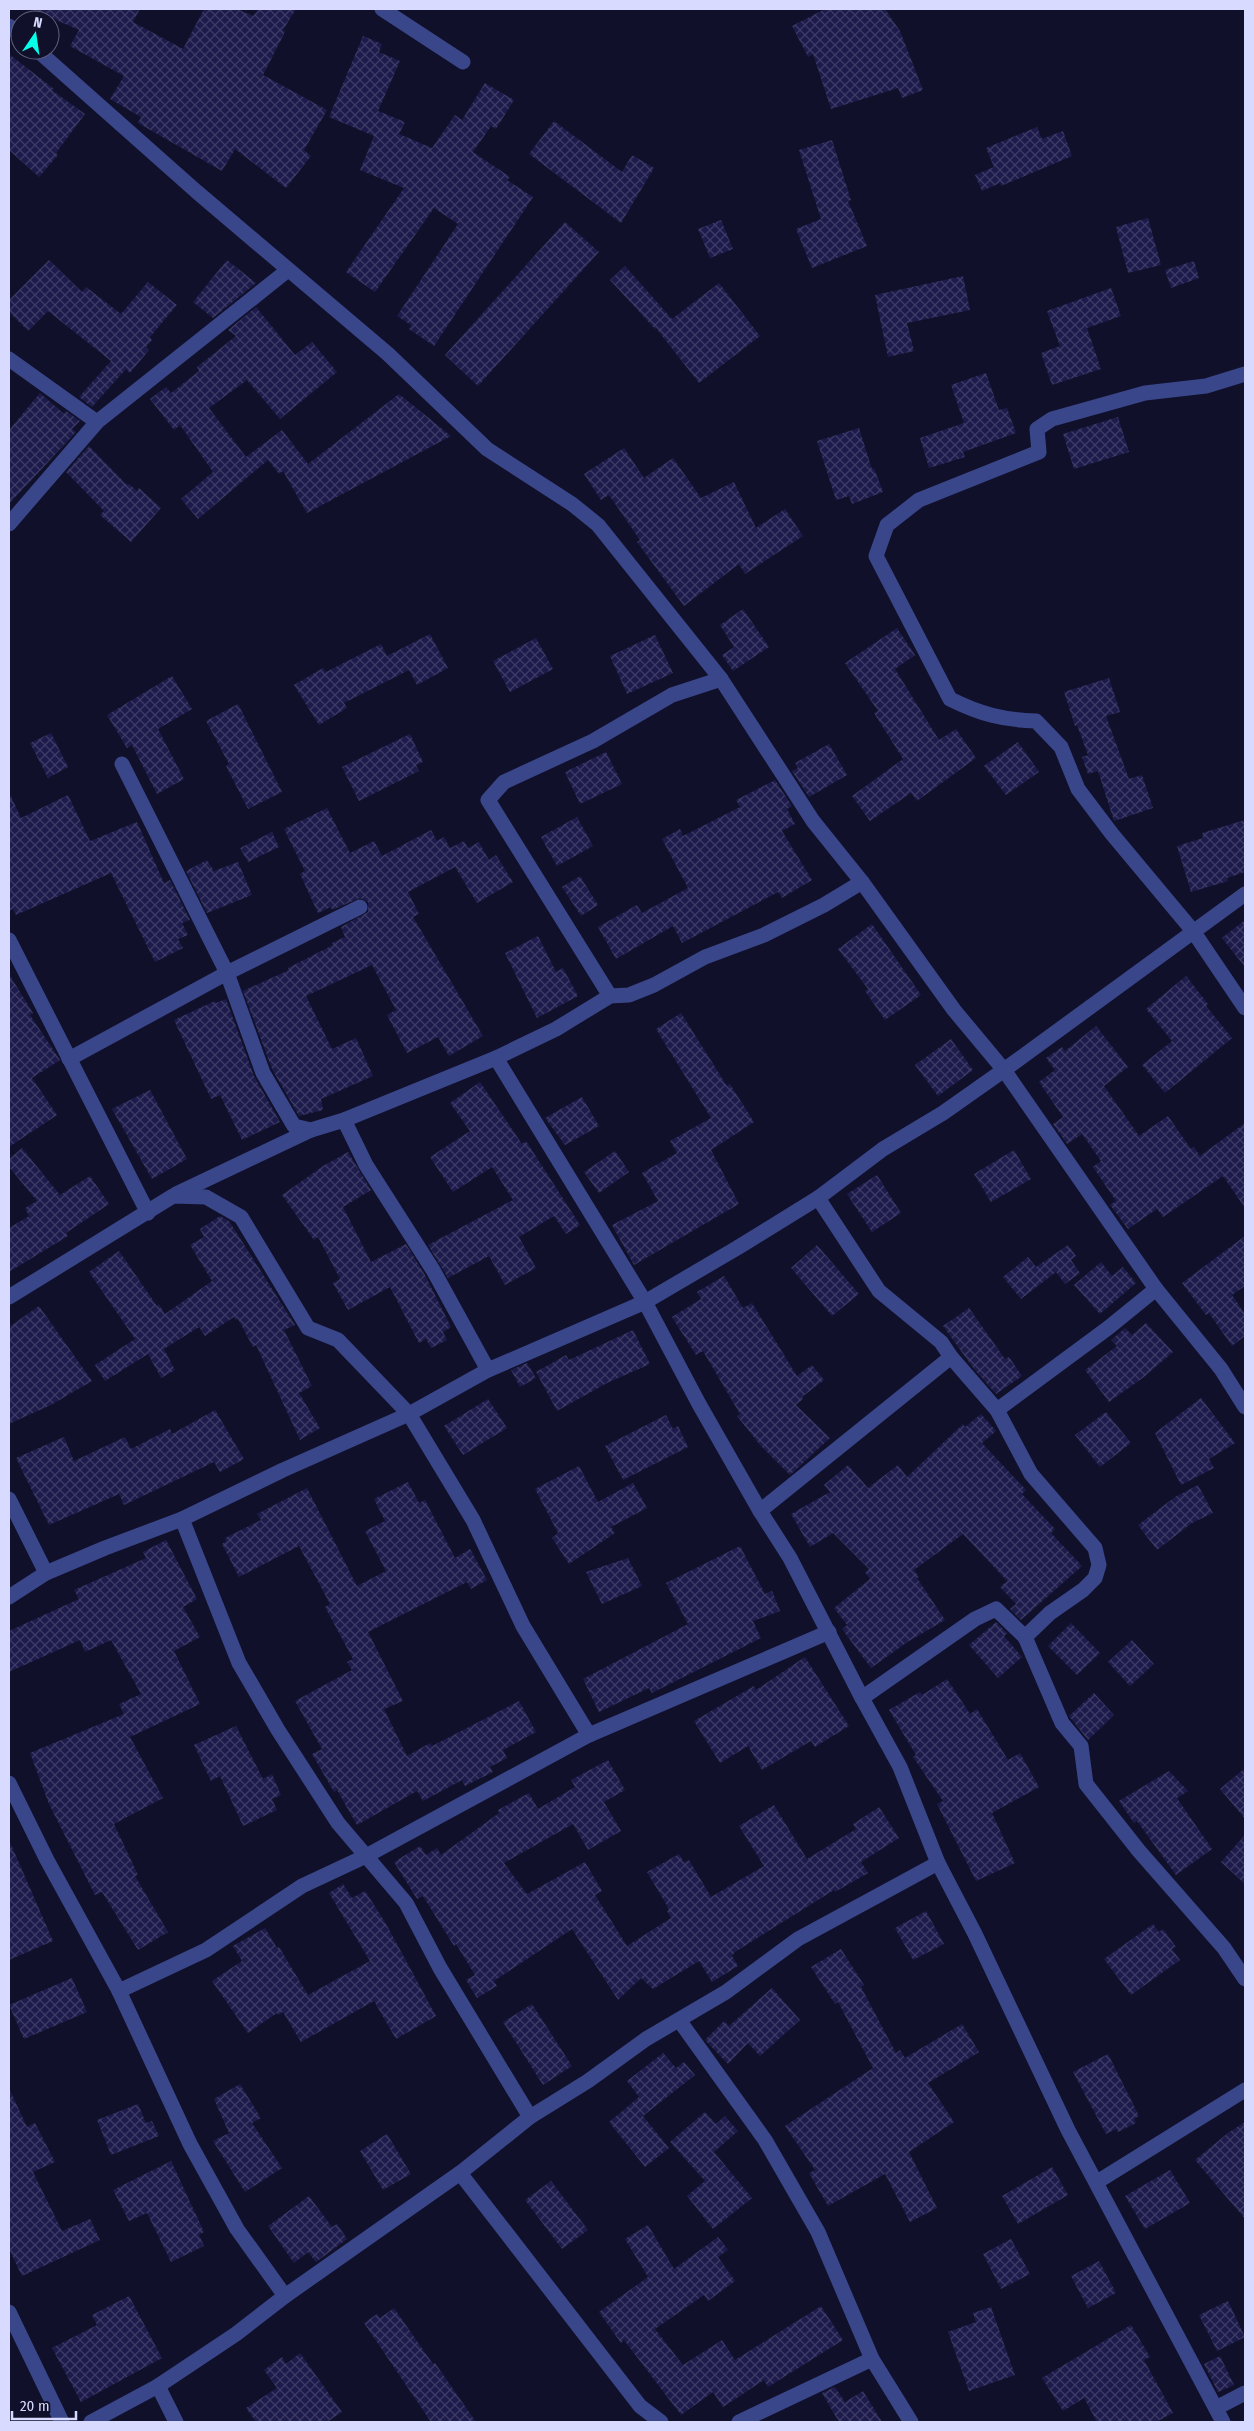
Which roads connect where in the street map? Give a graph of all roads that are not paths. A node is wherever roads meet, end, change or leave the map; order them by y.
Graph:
1 (382, 9) edge
2 (49, 60) edge
3 (462, 62) dead end
4 (288, 270) junction
5 (9, 359) edge
6 (1245, 374) edge
7 (97, 422) junction
8 (9, 524) edge
9 (721, 679) junction
10 (122, 764) dead end
11 (862, 882) junction
12 (1245, 894) edge
13 (360, 907) dead end
14 (1193, 931) junction
15 (9, 940) edge
16 (227, 973) junction
17 (610, 996) junction
18 (1245, 1008) edge
19 (496, 1058) junction
20 (69, 1059) junction
21 (1004, 1070) junction
22 (344, 1120) junction
23 (311, 1130) junction
24 (172, 1196) junction
25 (818, 1198) junction
26 (148, 1213) junction
27 (1156, 1289) junction
28 (9, 1297) edge
29 (645, 1302) junction
30 (951, 1357) junction
31 (488, 1370) junction
32 (1245, 1407) edge
33 (997, 1410) junction
34 (408, 1414) junction
35 (9, 1499) edge
36 (760, 1511) junction
37 (182, 1519) junction
38 (46, 1574) junction
39 (9, 1597) edge
40 (829, 1632) junction
41 (1025, 1637) junction
42 (862, 1698) junction
43 (589, 1735) junction
44 (9, 1783) edge
45 (366, 1856) junction
46 (938, 1863) junction
47 (1245, 1979) edge
48 (119, 1991) junction
49 (679, 2020) junction
50 (1245, 2090) edge
51 (530, 2117) junction
52 (460, 2173) junction
53 (1097, 2182) junction
54 (285, 2296) junction
55 (9, 2312) edge
56 (872, 2359) junction
57 (158, 2386) junction
58 (1245, 2393) edge
59 (1216, 2408) junction
60 (62, 2422) edge
61 (90, 2422) edge
62 (176, 2422) edge
63 (661, 2422) edge
64 (739, 2422) edge
65 (911, 2422) edge
66 (1223, 2422) edge

1 - 3 street
2 - 4 street
4 - 7 street
4 - 9 street
5 - 7 street
6 - 14 street
7 - 8 street
9 - 11 street
9 - 17 street
10 - 16 street
11 - 17 street
11 - 21 street
12 - 14 street
13 - 16 street
14 - 18 street
14 - 21 street
15 - 20 street
16 - 20 street
16 - 23 street
17 - 19 street
19 - 22 street
19 - 29 street
20 - 26 street
21 - 25 street
21 - 27 street
22 - 23 street
22 - 31 street
23 - 24 street
24 - 26 street
24 - 34 street
25 - 29 street
25 - 30 street
26 - 28 street
27 - 32 street
27 - 33 street
29 - 31 street
29 - 36 street
30 - 33 street
30 - 36 street
31 - 34 street
33 - 41 street
34 - 37 street
34 - 43 street
35 - 38 street
36 - 40 street
37 - 38 street
37 - 45 street
38 - 39 street
40 - 42 street
40 - 43 street
41 - 42 street
41 - 47 street
42 - 46 street
43 - 45 street
44 - 48 street
45 - 48 street
45 - 51 street
46 - 49 street
46 - 53 street
48 - 54 street
49 - 51 street
49 - 56 street
50 - 53 street
51 - 52 street
52 - 54 street
52 - 63 street
53 - 59 street
54 - 57 street
55 - 60 street
56 - 64 street
56 - 65 street
57 - 61 street
57 - 62 street
58 - 59 street
59 - 66 street

